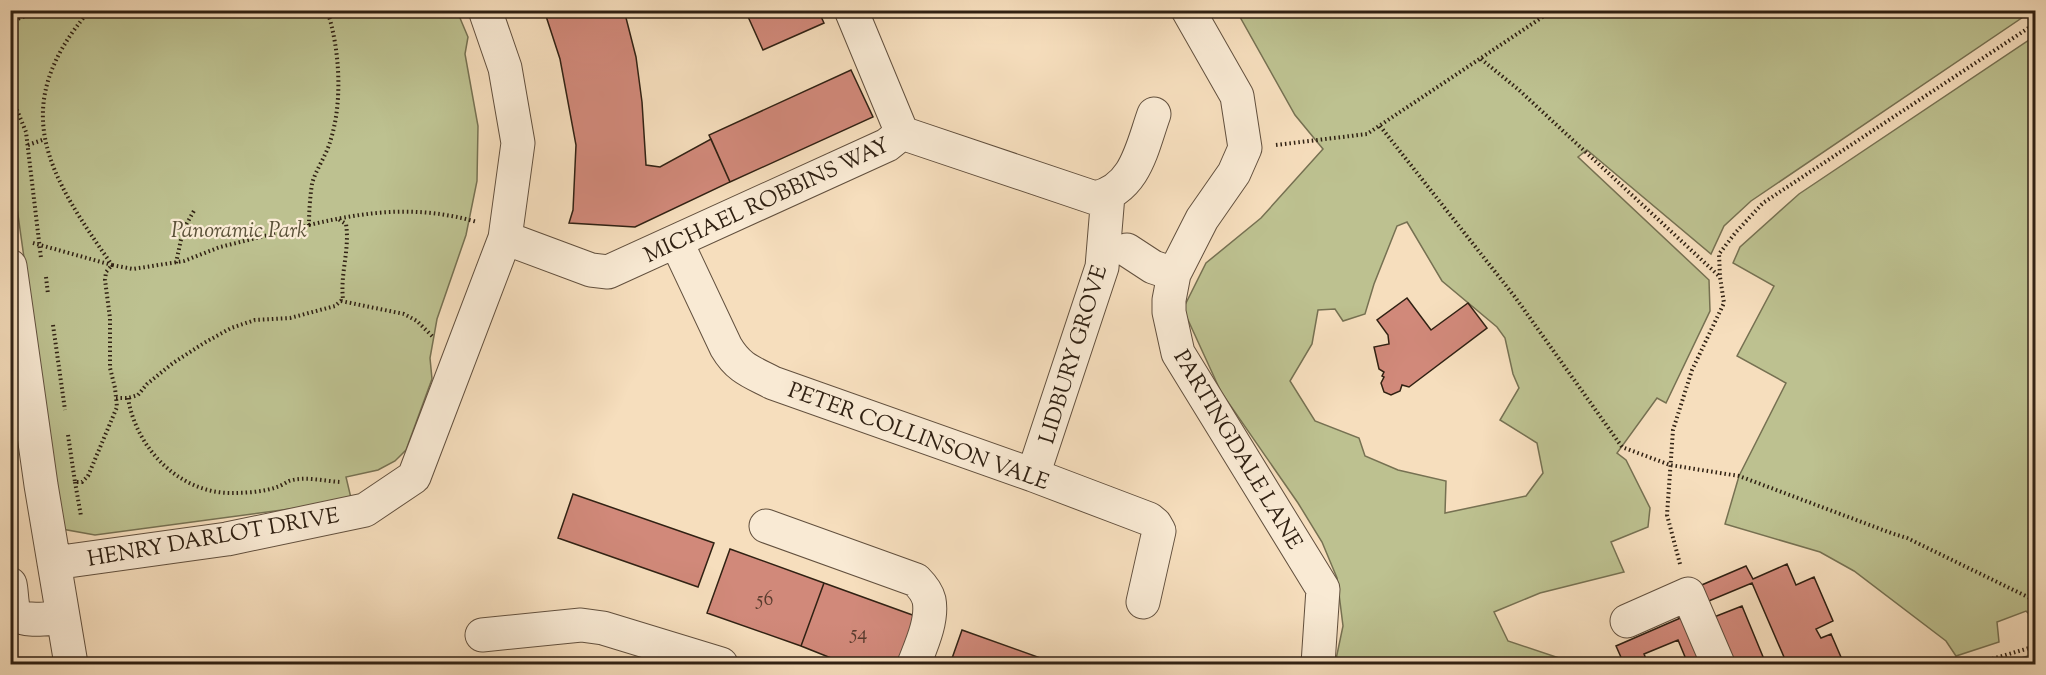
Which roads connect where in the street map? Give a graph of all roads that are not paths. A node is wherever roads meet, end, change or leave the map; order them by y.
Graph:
1 (485, 10) edge
2 (851, 10) edge
3 (1188, 10) edge
4 (1154, 114) dead end
5 (902, 134) junction
6 (1108, 195) junction
7 (493, 231) junction
8 (676, 241) junction
9 (1127, 250) dead end
10 (10, 266) edge
11 (1174, 274) junction
12 (16, 353) edge
13 (1033, 475) junction
14 (766, 526) dead end
15 (54, 563) junction
16 (10, 584) edge
17 (1143, 602) dead end
18 (62, 618) junction
19 (1627, 621) dead end
20 (482, 635) dead end
21 (70, 664) edge
22 (721, 664) edge
23 (914, 664) edge
24 (1318, 664) edge
25 (1718, 664) edge

1 - 7 street, HENRY DARLOT DRIVE
2 - 5 street
3 - 11 street, PARTINGDALE LANE
4 - 6 street
5 - 6 street, MICHAEL ROBBINS WAY
5 - 8 street, MICHAEL ROBBINS WAY
6 - 13 street, LIDBURY GROVE
7 - 8 street, MICHAEL ROBBINS WAY
7 - 15 street, HENRY DARLOT DRIVE
8 - 13 street, PETER COLLINSON VALE
9 - 11 street
10 - 12 street
11 - 24 street, PARTINGDALE LANE
12 - 15 street
13 - 17 street, PETER COLLINSON VALE
14 - 23 street
15 - 18 street
16 - 18 street
18 - 21 street
19 - 25 street
20 - 22 street

